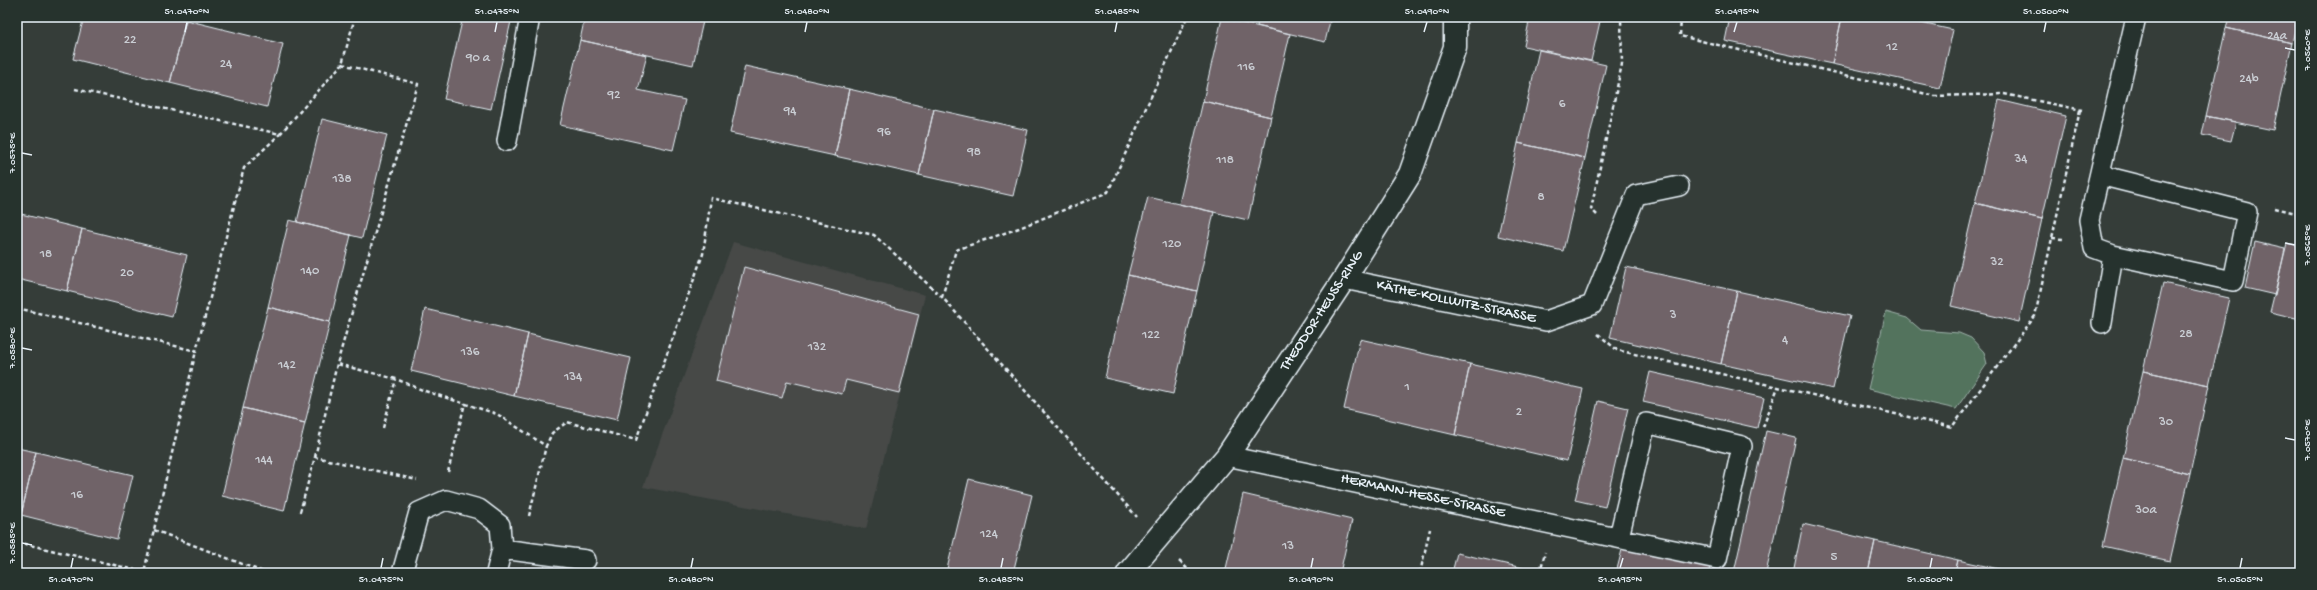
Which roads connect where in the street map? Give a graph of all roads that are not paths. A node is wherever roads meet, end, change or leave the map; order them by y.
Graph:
1 (530, 17) edge
2 (1456, 17) edge
3 (2136, 17) edge
4 (507, 141) dead end
5 (2100, 175) junction
6 (1679, 186) dead end
7 (2113, 255) junction
8 (1344, 278) junction
9 (2102, 323) dead end
10 (1226, 456) junction
11 (1619, 537) junction
12 (502, 549) junction
13 (586, 560) dead end
14 (402, 573) edge
15 (496, 573) edge
16 (1128, 573) edge

1 - 4 lane
2 - 8 street, THEODOR-HEUSS-RING
3 - 5 lane
5 - 7 lane
5 - 7 lane
6 - 8 lane, KÄTHE-KOLLWITZ-STRASSE
7 - 9 lane
8 - 10 street, THEODOR-HEUSS-RING
10 - 11 lane, HERMANN-HESSE-STRASSE
10 - 16 street, THEODOR-HEUSS-RING
11 - 11 lane, HERMANN-HESSE-STRASSE
12 - 13 lane
12 - 14 lane
12 - 15 lane

